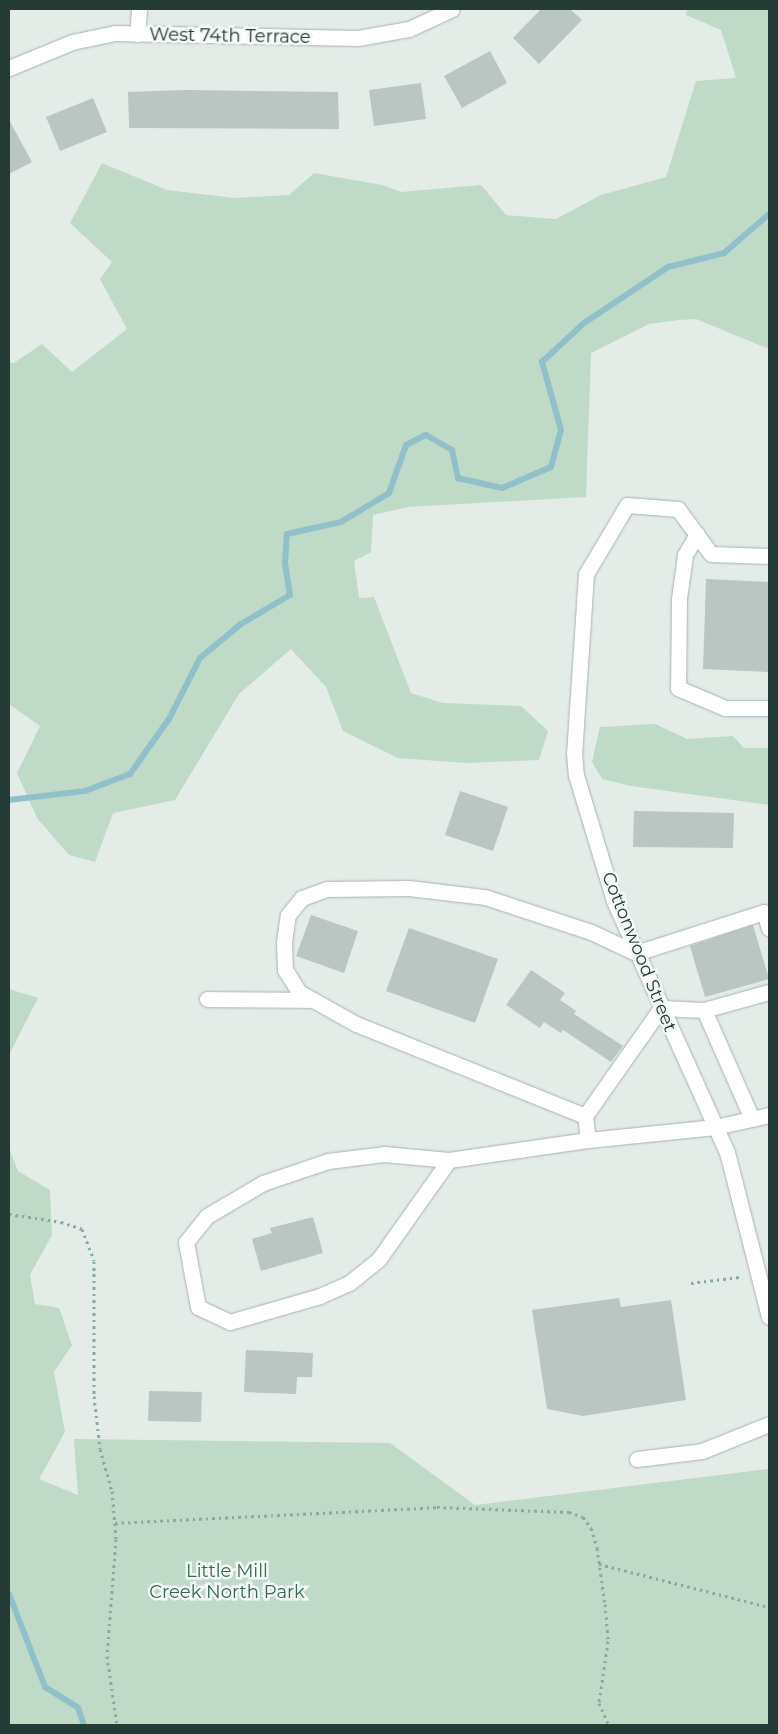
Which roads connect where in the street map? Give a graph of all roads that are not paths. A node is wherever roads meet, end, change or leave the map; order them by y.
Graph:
1 (139, 9) edge
2 (452, 9) edge
3 (137, 34) junction
4 (9, 68) edge
5 (697, 534) junction
6 (769, 556) edge
7 (769, 708) edge
8 (767, 911) edge
9 (769, 928) edge
10 (636, 953) junction
11 (769, 992) edge
12 (206, 999) dead end
13 (313, 1000) junction
14 (660, 1008) junction
15 (704, 1010) junction
16 (769, 1115) edge
17 (585, 1116) junction
18 (752, 1118) junction
19 (715, 1127) junction
20 (588, 1140) junction
21 (449, 1160) junction
22 (769, 1317) edge
23 (769, 1424) edge
24 (638, 1459) dead end

1 - 3 street
2 - 3 street, West 74th Terrace
3 - 4 street, West 74th Terrace
5 - 6 street
5 - 7 street
5 - 10 street, Cottonwood Street
8 - 9 street
8 - 10 street
10 - 13 street
10 - 14 street, Cottonwood Street
11 - 15 street
12 - 13 street
13 - 17 street
14 - 15 street
14 - 17 street
14 - 19 street, Cottonwood Street
15 - 18 street
16 - 18 street
17 - 20 street
18 - 19 street
19 - 20 street
19 - 22 street, Cottonwood Street
20 - 21 street
21 - 21 street
23 - 24 street

